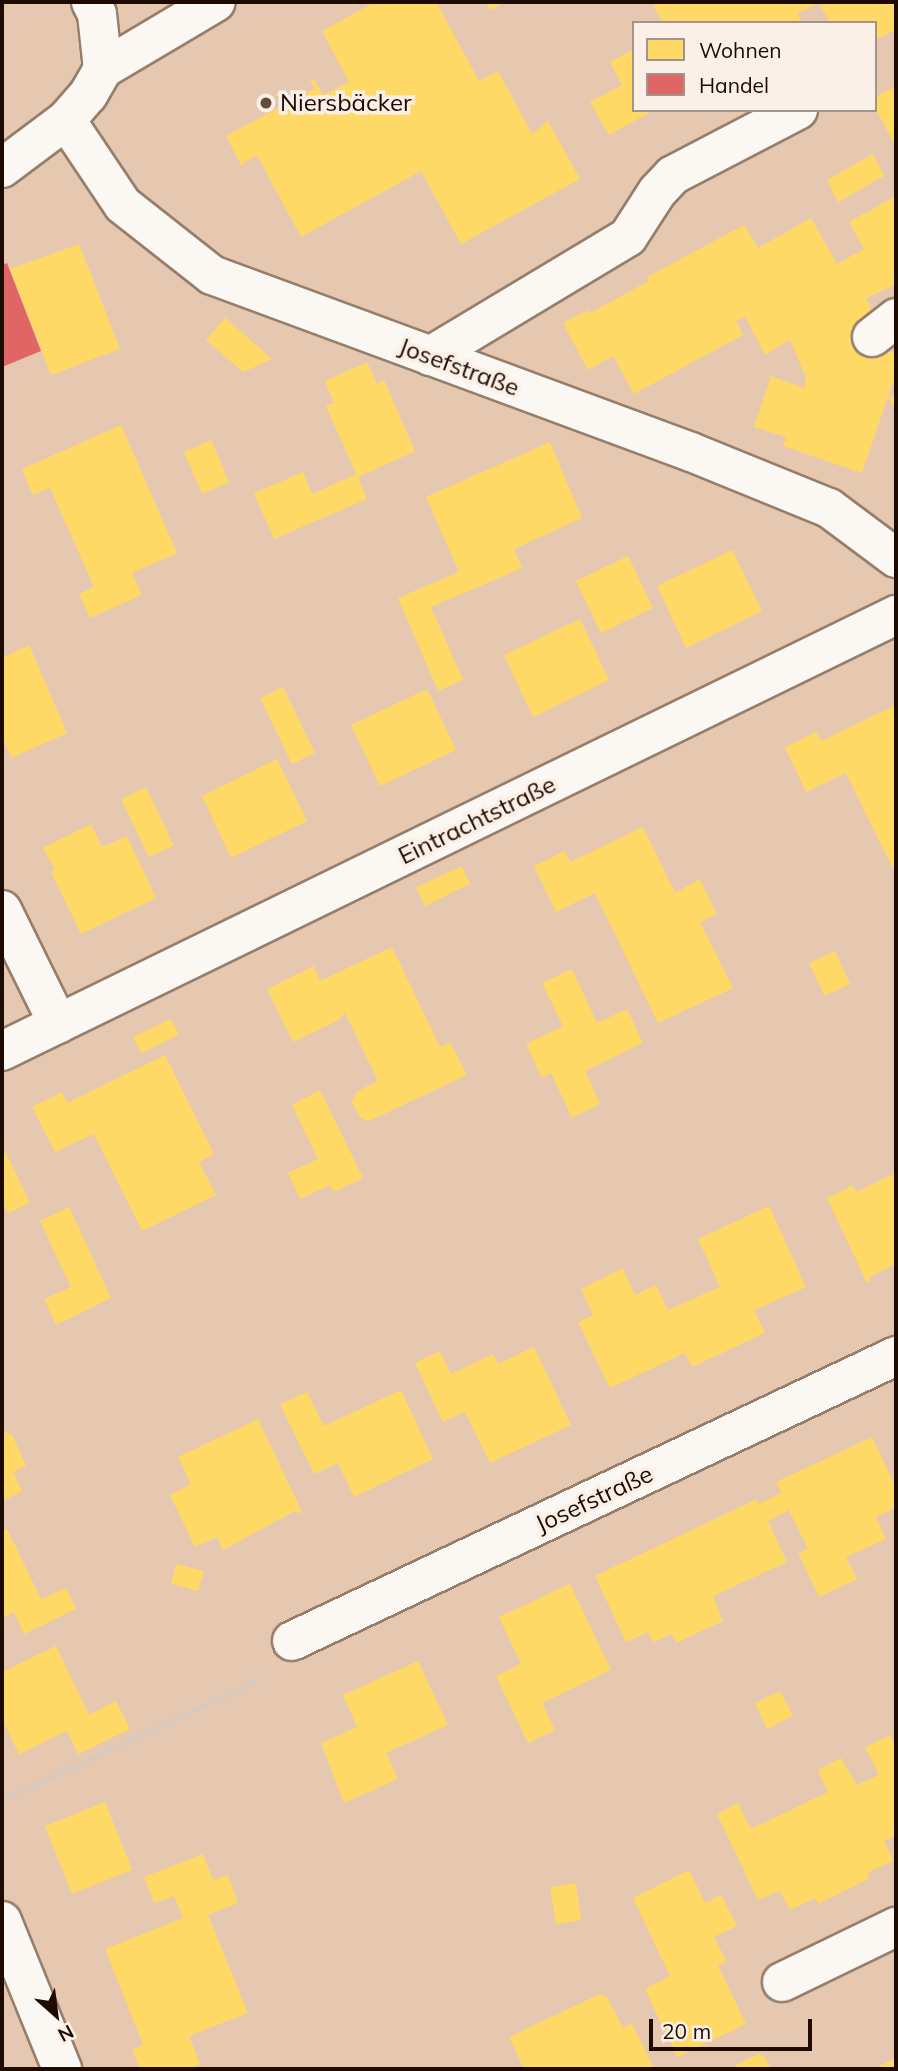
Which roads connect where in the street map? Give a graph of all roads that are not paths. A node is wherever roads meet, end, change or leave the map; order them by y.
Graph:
1 (91, 2) edge
2 (216, 2) edge
3 (103, 69) junction
4 (794, 112) edge
5 (66, 120) junction
6 (2, 168) edge
7 (430, 356) junction
8 (896, 558) edge
9 (896, 615) edge
10 (2, 910) edge
11 (58, 1024) junction
12 (2, 1051) edge
13 (896, 1356) edge
14 (292, 1641) road end
15 (2, 1921) edge
16 (896, 1927) edge
17 (782, 1982) dead end
18 (62, 2069) edge

1 - 3 street
2 - 3 street
3 - 5 street
4 - 7 street
5 - 6 street
5 - 7 street, Josefstraße
7 - 8 street, Josefstraße
9 - 11 street, Eintrachtstraße
10 - 11 street
11 - 12 street, Eintrachtstraße
13 - 14 street, Josefstraße
15 - 18 street
16 - 17 street

